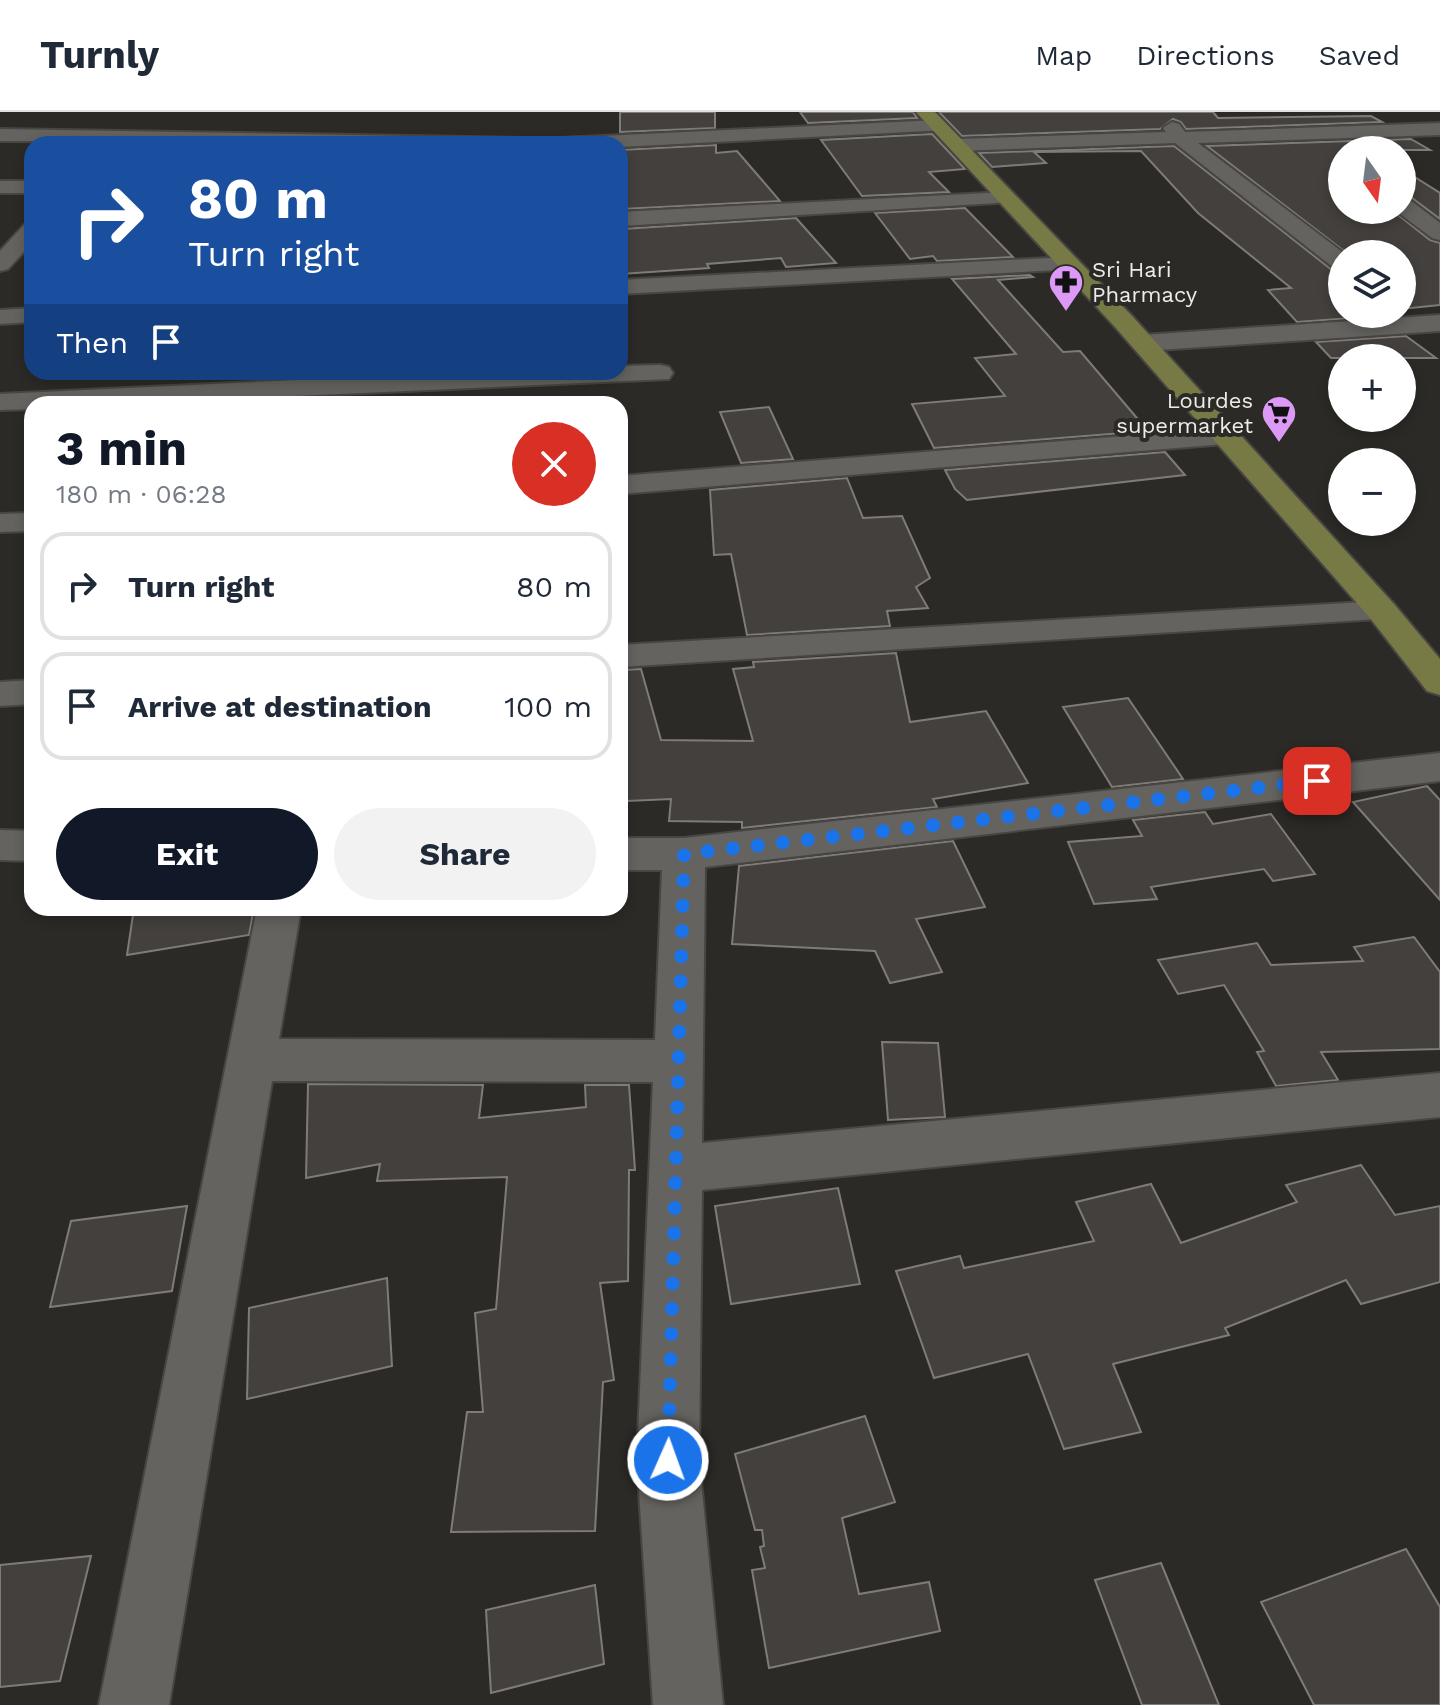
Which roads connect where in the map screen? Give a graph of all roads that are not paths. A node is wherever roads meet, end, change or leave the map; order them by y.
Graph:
1 (741, 112) edge
2 (1159, 112) edge
3 (1291, 112) edge
4 (53, 120) dead end
5 (182, 121) dead end
6 (1411, 121) edge
7 (940, 128) edge
8 (1438, 129) edge
9 (1309, 133) junction
10 (0, 135) edge
11 (758, 135) junction
12 (39, 136) joint
13 (171, 136) edge
14 (599, 136) edge
15 (1180, 138) junction
16 (1440, 149) edge
17 (1328, 151) edge
18 (0, 187) edge
19 (24, 187) edge
20 (1006, 198) junction
21 (1416, 215) edge
22 (628, 219) edge
23 (1440, 233) edge
24 (1328, 252) edge
25 (1069, 264) junction
26 (628, 287) edge
27 (24, 316) edge
28 (0, 317) edge
29 (1421, 319) edge
30 (1143, 343) junction
31 (660, 373) dead end
32 (628, 374) edge
33 (494, 380) edge
34 (329, 387) edge
35 (132, 396) edge
36 (24, 401) edge
37 (0, 402) edge
38 (1227, 437) junction
39 (628, 484) edge
40 (24, 522) edge
41 (0, 523) edge
42 (1382, 611) junction
43 (628, 656) edge
44 (1440, 683) edge
45 (24, 692) edge
46 (0, 694) edge
47 (1440, 767) edge
48 (0, 845) edge
49 (24, 846) edge
50 (628, 854) edge
51 (684, 854) junction
52 (278, 916) edge
53 (251, 1060) junction
54 (679, 1061) junction
55 (1440, 1095) edge
56 (676, 1169) junction
57 (134, 1705) edge
58 (688, 1705) edge

1 - 11 street
2 - 15 street
3 - 9 street
4 - 12 street
5 - 13 street
6 - 8 street
6 - 9 street
6 - 16 street
7 - 11 street
7 - 15 street
7 - 20 main road
9 - 15 street
9 - 17 street
10 - 12 street
11 - 14 street
15 - 24 street
18 - 19 street
20 - 22 street
20 - 25 main road
21 - 23 street
25 - 26 street
25 - 30 main road
27 - 28 street
29 - 30 street
30 - 38 main road
31 - 32 street
33 - 34 street
34 - 35 street
36 - 37 street
38 - 39 street
38 - 42 main road
40 - 41 street
42 - 43 street
42 - 44 main road
45 - 46 street
47 - 51 street
48 - 49 street
50 - 51 street
51 - 54 street
52 - 53 street
53 - 54 street
53 - 57 street
54 - 56 street
55 - 56 street
56 - 58 street

